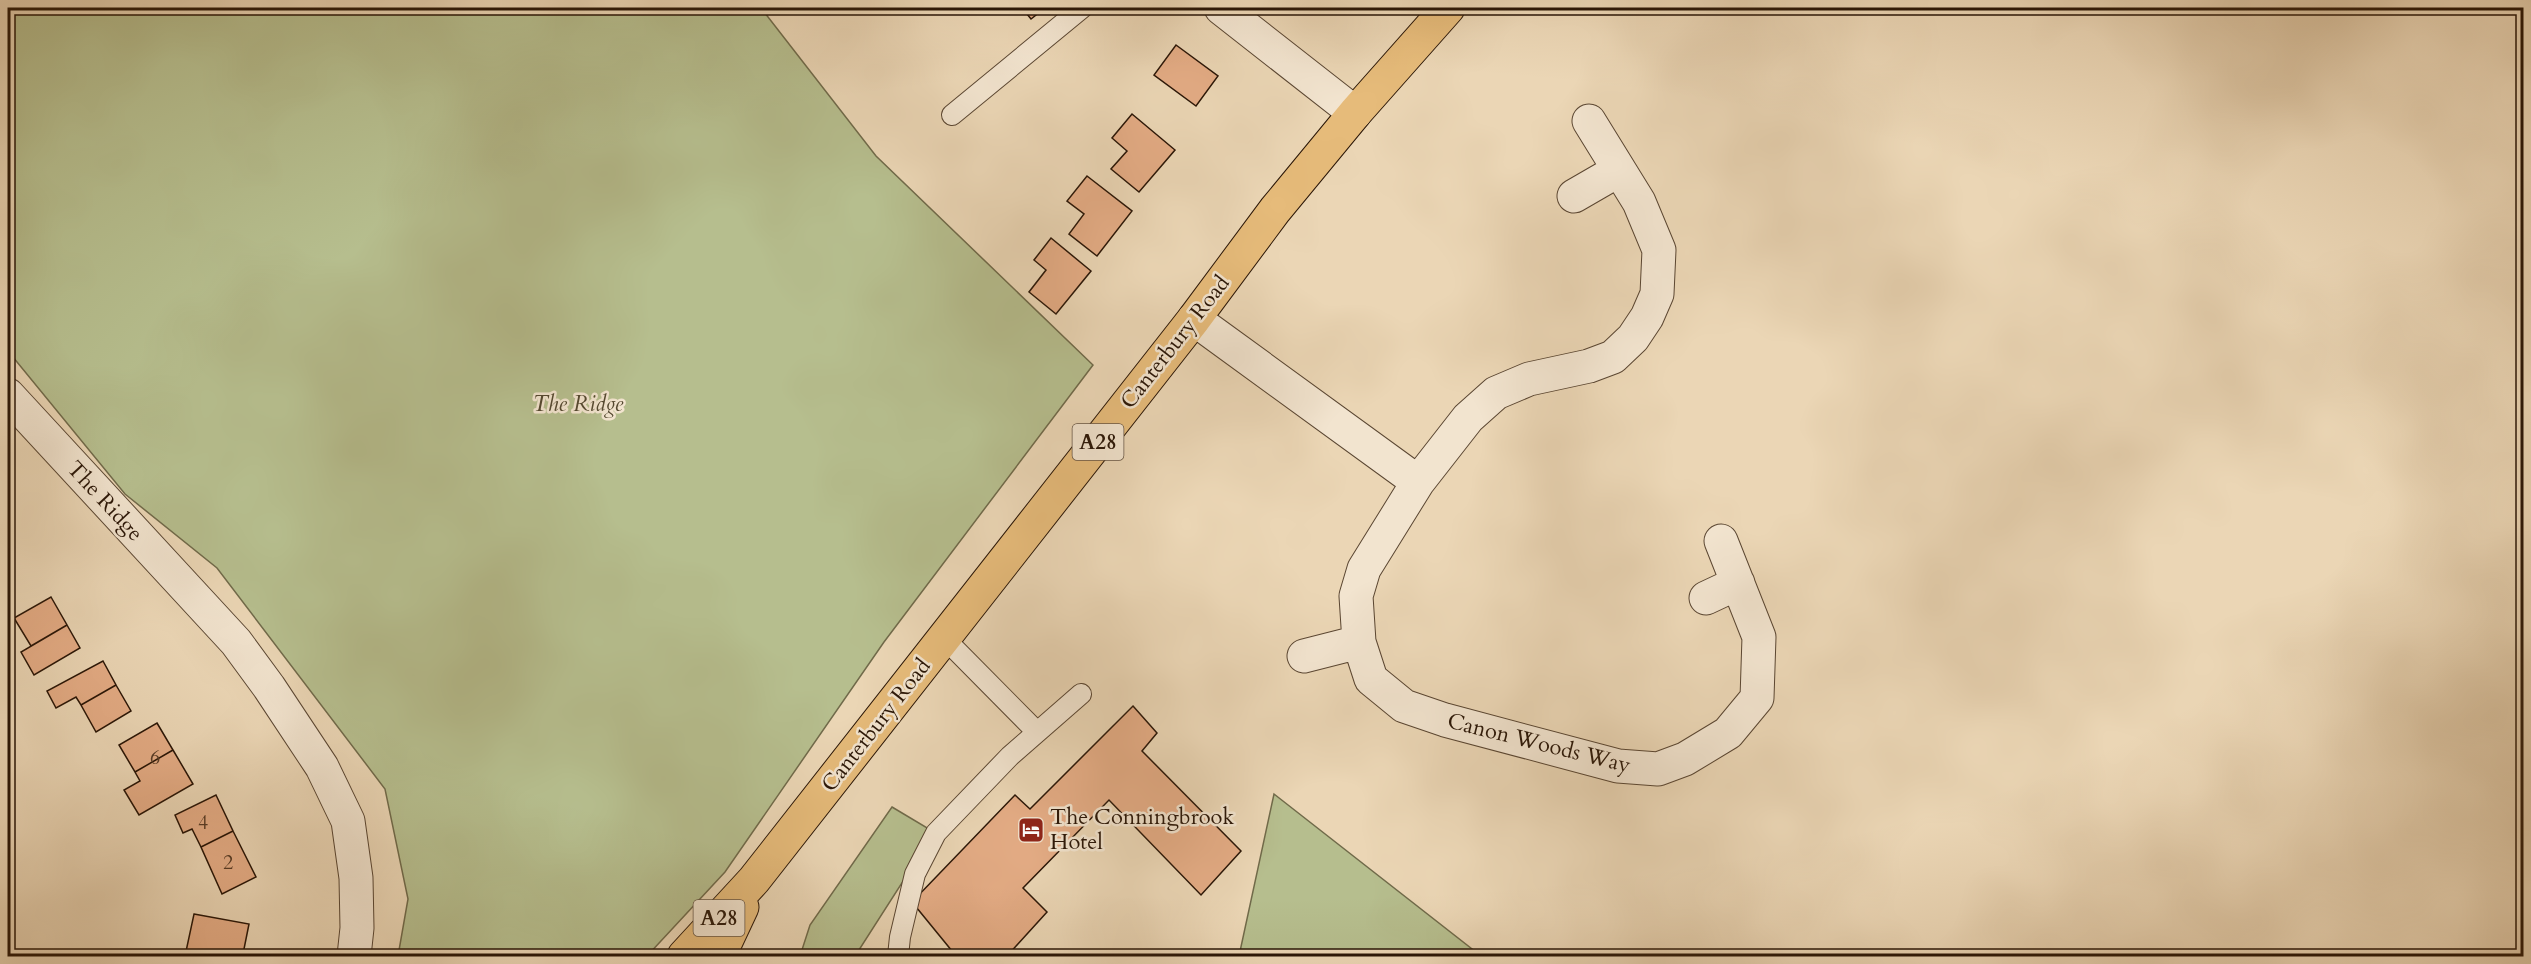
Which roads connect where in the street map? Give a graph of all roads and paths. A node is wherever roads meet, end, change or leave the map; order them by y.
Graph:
1 (1082, 8) edge
2 (1221, 8) edge
3 (1448, 8) edge
4 (1355, 112) junction
5 (952, 115) dead end
6 (1589, 121) dead end
7 (1619, 170) junction
8 (1574, 196) dead end
9 (1194, 319) junction
10 (8, 395) edge
11 (1418, 482) junction
12 (1721, 541) dead end
13 (1738, 583) junction
14 (1706, 598) dead end
15 (944, 638) junction
16 (1359, 642) junction
17 (1304, 656) dead end
18 (1081, 694) dead end
19 (1037, 732) junction
20 (753, 880) junction
21 (354, 957) edge
22 (684, 957) edge
23 (719, 957) edge
24 (898, 957) edge

1 - 5 lane
2 - 4 street
3 - 4 highway, Canterbury Road / A28
4 - 9 highway, Canterbury Road / A28
6 - 7 street, Canon Woods Way
7 - 8 street
7 - 11 street, Canon Woods Way
9 - 11 street
9 - 15 highway, Canterbury Road / A28
10 - 21 street, The Ridge
11 - 16 street, Canon Woods Way
12 - 13 street, Canon Woods Way
13 - 14 street
13 - 16 street, Canon Woods Way
15 - 19 lane
15 - 20 highway, Canterbury Road / A28
16 - 17 street
18 - 19 lane
19 - 24 lane
20 - 22 highway, Canterbury Road / A28
20 - 23 highway, Canterbury Road / A28

